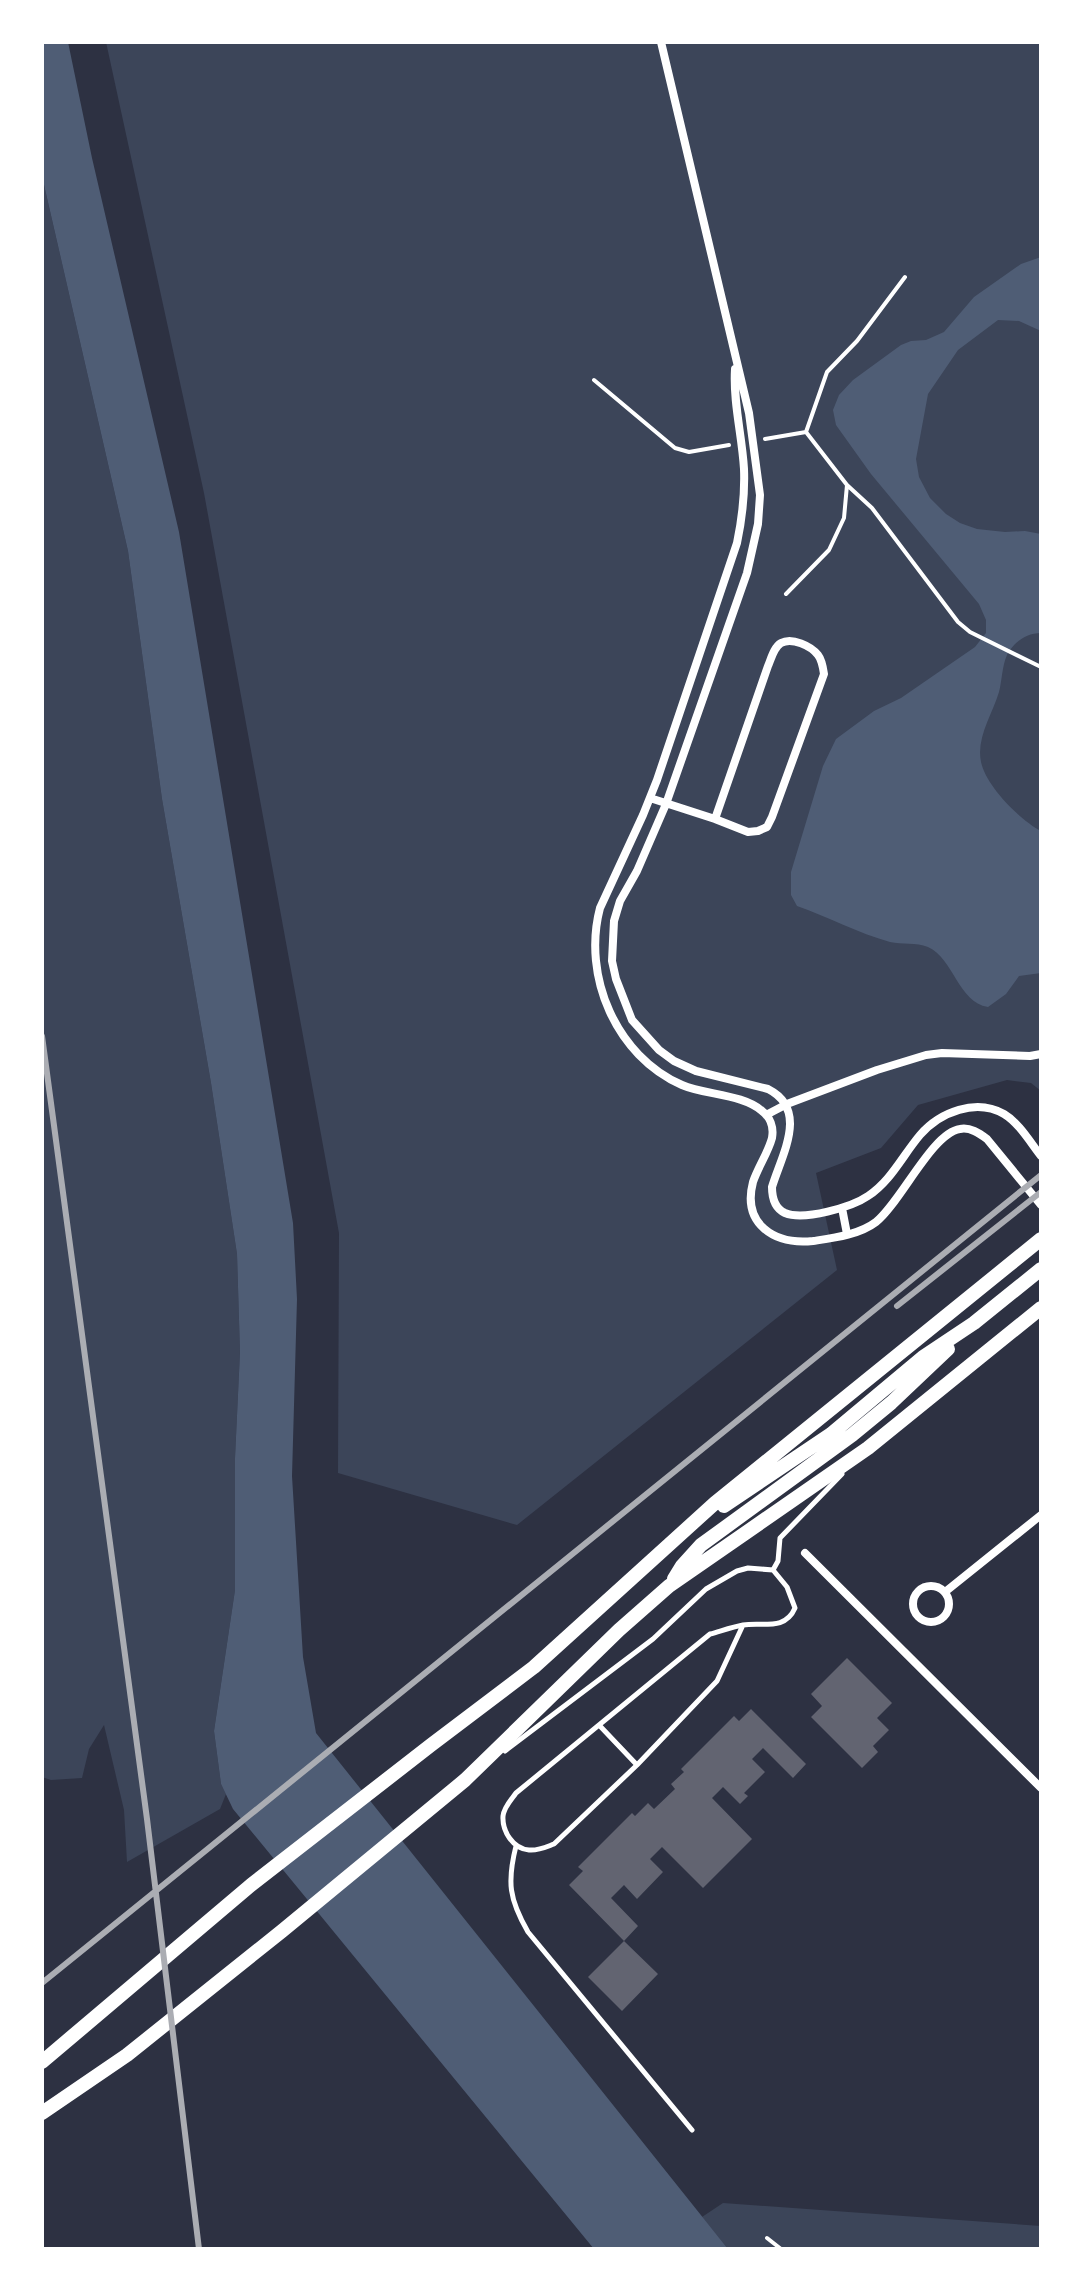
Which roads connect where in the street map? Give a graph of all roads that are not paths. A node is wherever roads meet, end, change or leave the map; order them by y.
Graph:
1 (661, 42) edge
2 (736, 360) junction
3 (650, 798) junction
4 (666, 804) junction
5 (715, 819) junction
6 (1041, 1054) edge
7 (787, 1104) junction
8 (766, 1115) junction
9 (1041, 1156) edge
10 (1041, 1205) edge
11 (842, 1208) junction
12 (847, 1234) junction
13 (1041, 1239) edge
14 (1041, 1269) edge
15 (1041, 1308) edge
16 (974, 1323) junction
17 (868, 1448) junction
18 (1041, 1515) edge
19 (669, 1545) junction
20 (805, 1553) dead end
21 (773, 1570) junction
22 (669, 1586) junction
23 (945, 1592) junction
24 (743, 1625) junction
25 (599, 1725) junction
26 (637, 1765) junction
27 (465, 1780) junction
28 (1041, 1788) edge
29 (516, 1846) junction
30 (42, 2062) edge
31 (42, 2113) edge
32 (692, 2130) dead end

1 - 2 street
2 - 3 street
2 - 4 street
3 - 4 street
3 - 8 street
4 - 5 street
4 - 7 street
5 - 5 street
6 - 7 street
7 - 8 street
7 - 11 street
8 - 12 street
9 - 11 street
10 - 12 street
11 - 12 street
13 - 19 main road
14 - 16 main road
15 - 17 main road
16 - 19 main road
16 - 22 main road
17 - 21 lane
17 - 22 main road
18 - 23 street
19 - 30 main road
20 - 28 street
21 - 24 lane
21 - 27 lane
22 - 27 main road
23 - 23 street
24 - 25 lane
24 - 26 lane
25 - 26 lane
25 - 29 lane
26 - 29 lane
27 - 31 main road
29 - 32 lane

